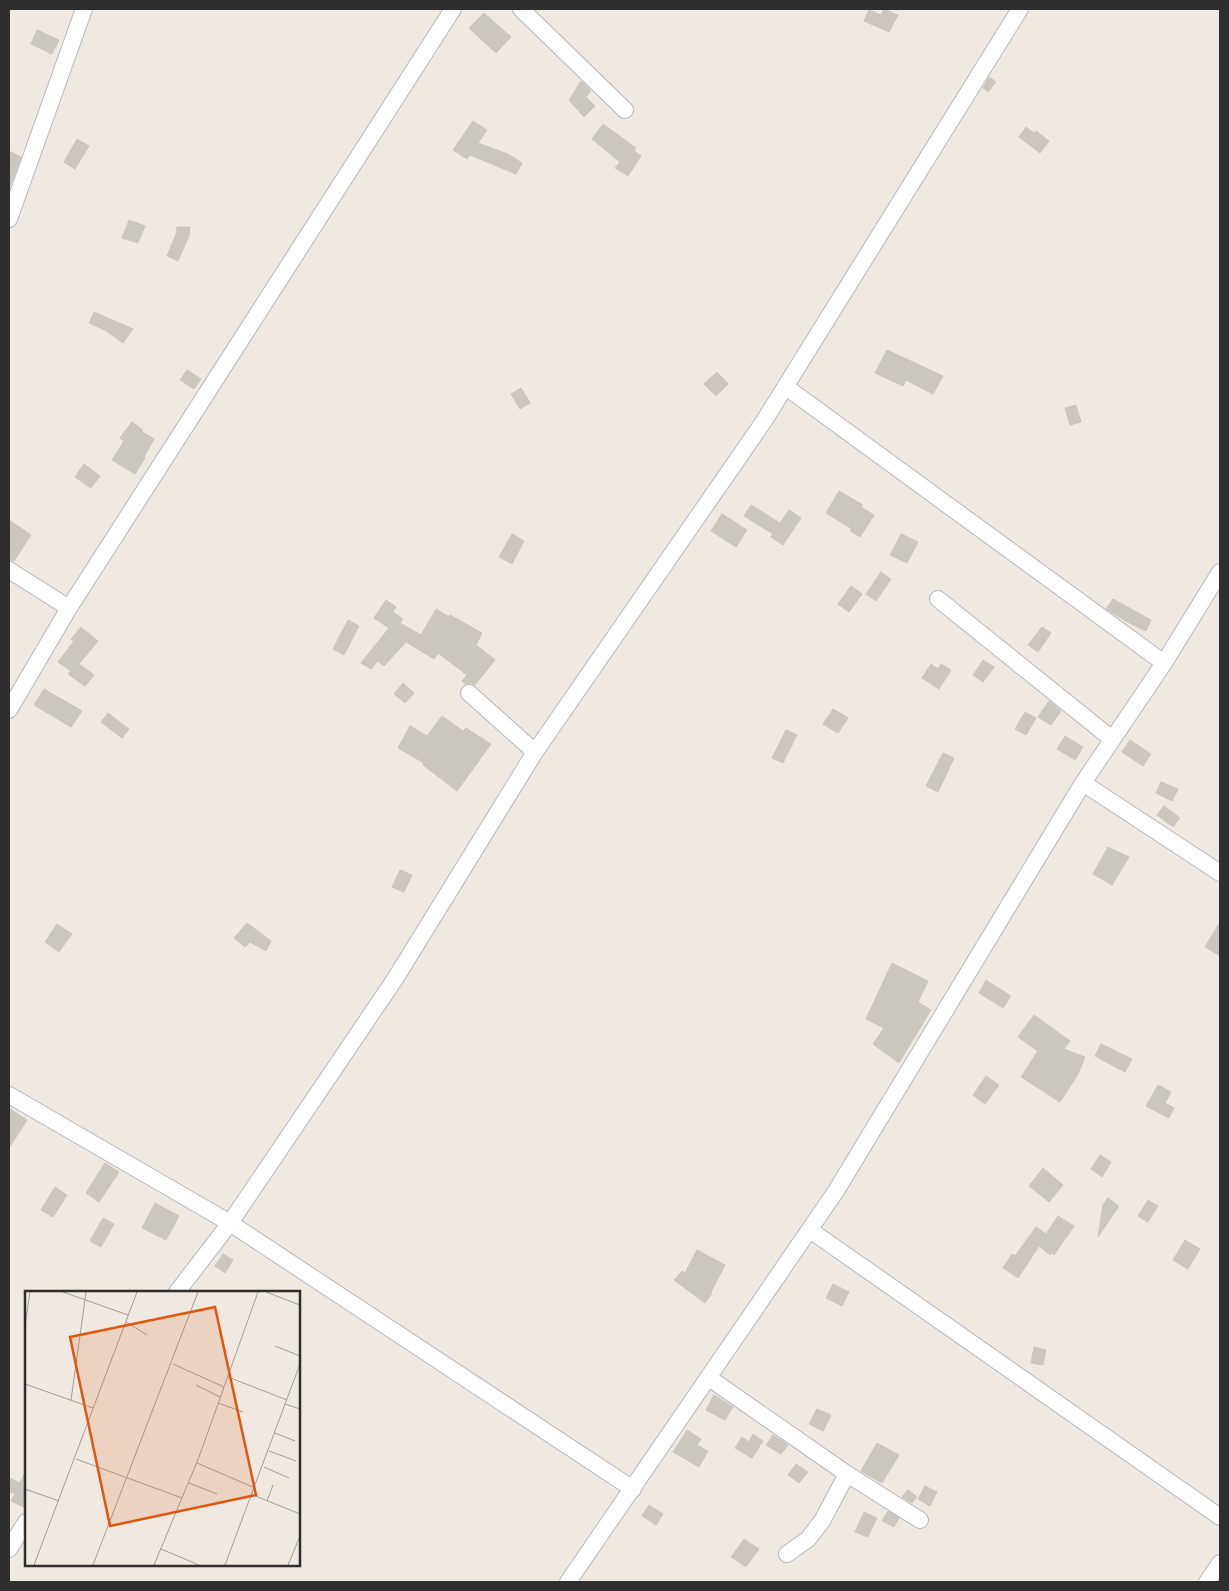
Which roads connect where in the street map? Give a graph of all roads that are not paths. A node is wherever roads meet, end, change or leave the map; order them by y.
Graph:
1 (84, 9) edge
2 (453, 9) edge
3 (521, 9) edge
4 (1020, 9) edge
5 (625, 110) dead end
6 (9, 219) edge
7 (786, 387) junction
8 (9, 570) edge
9 (1220, 572) edge
10 (1215, 591) edge
11 (938, 599) dead end
12 (69, 608) junction
13 (1164, 663) junction
14 (469, 693) dead end
15 (9, 710) edge
16 (1112, 739) junction
17 (535, 752) junction
18 (1083, 783) junction
19 (1220, 873) edge
20 (9, 1095) edge
21 (230, 1224) junction
22 (810, 1230) junction
23 (178, 1291) edge
24 (709, 1378) junction
25 (847, 1474) junction
26 (633, 1489) junction
27 (1220, 1517) edge
28 (920, 1520) dead end
29 (25, 1524) edge
30 (9, 1549) edge
31 (787, 1554) dead end
32 (1220, 1563) edge
33 (568, 1582) edge
34 (1207, 1582) edge

1 - 6 street
2 - 12 street
3 - 5 street
4 - 7 street
7 - 13 street
7 - 17 street
8 - 12 street
9 - 10 street
10 - 13 street
11 - 16 street
12 - 15 street
13 - 16 street
14 - 17 street
16 - 18 street
17 - 21 street
18 - 19 street
18 - 22 street
20 - 21 street
21 - 23 street
21 - 26 street
22 - 24 street
22 - 27 street
24 - 25 street
24 - 26 street
25 - 28 street
25 - 31 street
26 - 33 street
29 - 30 street
32 - 34 street

